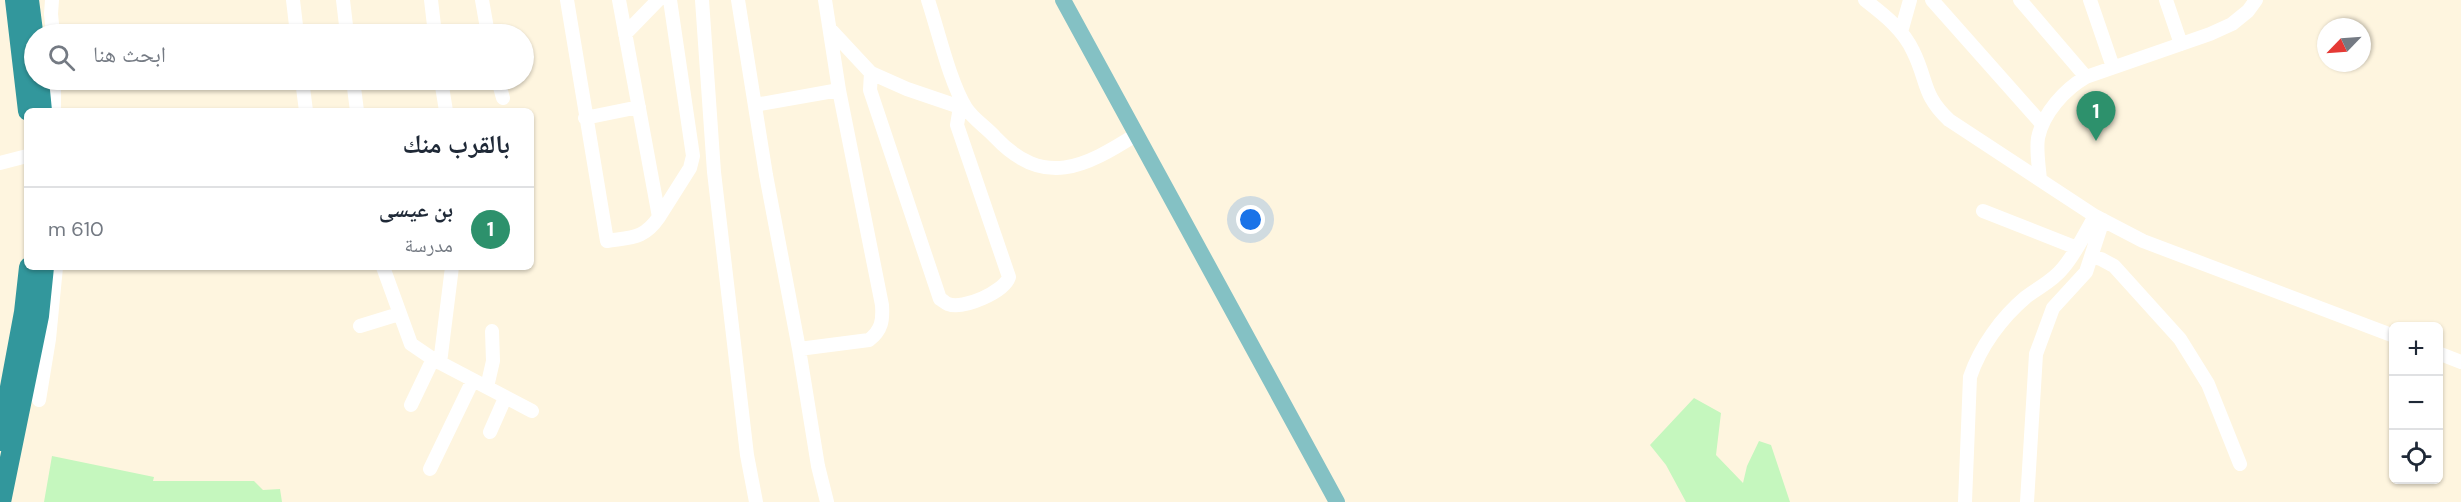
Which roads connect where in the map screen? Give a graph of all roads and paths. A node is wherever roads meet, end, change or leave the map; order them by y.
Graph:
1 (15, 0) edge
2 (29, 0) edge
3 (38, 0) edge
4 (52, 0) edge
5 (293, 0) edge
6 (343, 0) edge
7 (431, 0) edge
8 (482, 0) edge
9 (567, 0) edge
10 (619, 0) edge
11 (658, 0) edge
12 (670, 0) edge
13 (702, 0) edge
14 (738, 0) edge
15 (825, 0) edge
16 (928, 0) edge
17 (1063, 0) edge
18 (1865, 0) edge
19 (1910, 0) edge
20 (1932, 0) edge
21 (2020, 0) edge
22 (2081, 0) edge
23 (2090, 0) edge
24 (2166, 0) edge
25 (2256, 0) edge
26 (2097, 20) junction
27 (32, 24) edge
28 (37, 24) edge
29 (52, 24) edge
30 (296, 24) edge
31 (346, 24) edge
32 (434, 24) edge
33 (486, 24) edge
34 (830, 29) junction
35 (1901, 32) junction
36 (626, 34) junction
37 (2181, 44) junction
38 (2113, 67) junction
39 (871, 73) junction
40 (2086, 77) junction
41 (24, 83) edge
42 (25, 90) edge
43 (40, 90) edge
44 (54, 90) edge
45 (303, 90) edge
46 (354, 90) edge
47 (442, 90) edge
48 (501, 90) edge
49 (839, 90) junction
50 (503, 98) dead end
51 (755, 105) junction
52 (639, 107) junction
53 (27, 108) edge
54 (42, 108) edge
55 (54, 108) edge
56 (306, 108) edge
57 (357, 108) edge
58 (443, 108) edge
59 (963, 108) junction
60 (585, 118) junction
61 (2042, 124) junction
62 (1137, 134) junction
63 (24, 157) edge
64 (0, 163) edge
65 (2040, 180) junction
66 (1983, 211) dead end
67 (659, 217) junction
68 (2099, 218) junction
69 (2077, 248) junction
70 (2092, 257) junction
71 (29, 270) edge
72 (44, 270) edge
73 (56, 270) edge
74 (384, 270) edge
75 (452, 270) edge
76 (399, 314) junction
77 (360, 326) dead end
78 (492, 332) dead end
79 (2389, 334) edge
80 (799, 349) junction
81 (2443, 355) edge
82 (437, 361) junction
83 (2461, 362) edge
84 (473, 380) junction
85 (487, 387) junction
86 (505, 398) junction
87 (39, 400) dead end
88 (411, 405) dead end
89 (532, 411) dead end
90 (490, 432) dead end
91 (0, 441) edge
92 (2240, 464) dead end
93 (430, 469) dead end
94 (2, 502) edge
95 (756, 502) edge
96 (827, 502) edge
97 (1337, 502) edge
98 (1965, 502) edge
99 (2027, 502) edge

1 - 41 highway
2 - 27 highway
3 - 28 main road
4 - 29 street
5 - 30 street
6 - 31 street
7 - 32 street
8 - 33 street
9 - 60 street
10 - 36 street
11 - 36 street
12 - 67 street
13 - 95 street
14 - 51 street
15 - 34 street
16 - 59 street
17 - 62 main road
18 - 35 street
19 - 35 street
20 - 61 street
21 - 40 street
22 - 26 street
23 - 26 street
24 - 37 street
25 - 37 street
26 - 38 street
34 - 39 street
34 - 49 street
35 - 65 street
36 - 52 street
37 - 38 street
38 - 40 street
39 - 59 street
39 - 59 street
40 - 61 street
42 - 53 highway
43 - 54 highway
44 - 55 street
45 - 56 street
46 - 57 street
47 - 58 street
48 - 50 street
49 - 51 street
49 - 80 street
51 - 80 street
52 - 60 street
52 - 67 street
59 - 62 street
60 - 67 street
61 - 65 street
62 - 97 main road
63 - 64 street
65 - 68 street
66 - 69 street
68 - 69 street
68 - 70 street
68 - 79 street
69 - 98 street
70 - 92 street
70 - 99 street
71 - 91 highway
72 - 94 highway
73 - 87 street
74 - 76 street
75 - 82 street
76 - 77 street
76 - 82 street
78 - 85 street
80 - 96 street
81 - 83 street
82 - 84 street
82 - 88 street
84 - 85 street
84 - 93 street
85 - 86 street
86 - 89 street
86 - 90 street

